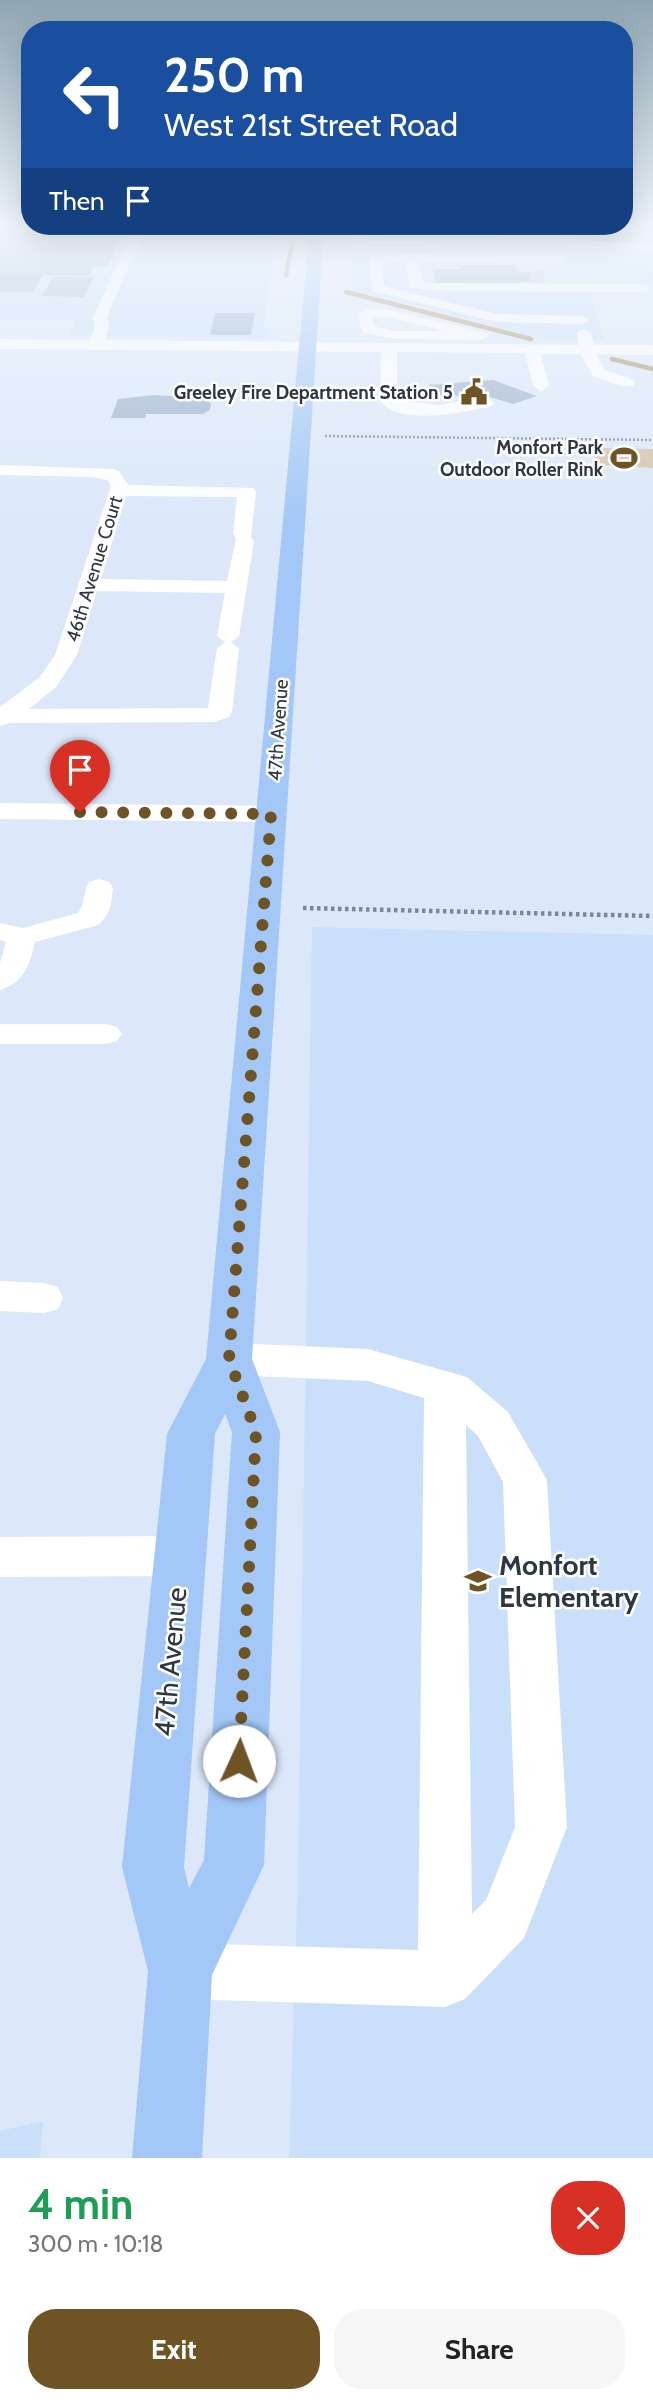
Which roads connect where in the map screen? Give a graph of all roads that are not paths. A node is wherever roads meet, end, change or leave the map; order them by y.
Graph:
1 (102, 325) edge
2 (309, 325) edge
3 (366, 325) edge
4 (425, 325) edge
5 (583, 325) edge
6 (391, 342) junction
7 (484, 343) junction
8 (0, 344) edge
9 (96, 345) junction
10 (307, 348) junction
11 (532, 350) junction
12 (587, 350) junction
13 (653, 350) edge
14 (539, 379) dead end
15 (627, 383) dead end
16 (486, 401) dead end
17 (0, 470) edge
18 (116, 483) junction
19 (88, 585) junction
20 (236, 587) junction
21 (2, 718) edge
22 (0, 811) edge
23 (271, 814) junction
24 (99, 888) dead end
25 (11, 934) edge
26 (0, 980) edge
27 (0, 1034) edge
28 (106, 1034) dead end
29 (0, 1296) edge
30 (44, 1298) dead end
31 (229, 1359) junction
32 (445, 1387) junction
33 (178, 1556) junction
34 (0, 1557) edge
35 (180, 1970) junction
36 (445, 1979) junction
37 (167, 2158) edge

1 - 9 street
2 - 10 main road, 47th Avenue
3 - 6 street
4 - 7 street
5 - 12 street
6 - 7 street
6 - 10 street
6 - 16 street
7 - 11 street
8 - 9 street
9 - 10 street
10 - 23 main road, 47th Avenue
11 - 12 street
11 - 14 street
12 - 13 street
12 - 15 street
17 - 18 street
18 - 19 street, 46th Avenue Court
18 - 20 street
19 - 20 street
19 - 21 street, 46th Avenue Court
20 - 21 street
22 - 23 street
23 - 31 main road, 47th Avenue
24 - 25 street
25 - 26 street
27 - 28 street
29 - 30 street
31 - 32 street
31 - 33 main road, 47th Avenue
31 - 35 main road, 47th Avenue
32 - 36 street
32 - 36 street
33 - 34 street
33 - 35 main road, 47th Avenue
35 - 36 street
35 - 37 main road, 47th Avenue

